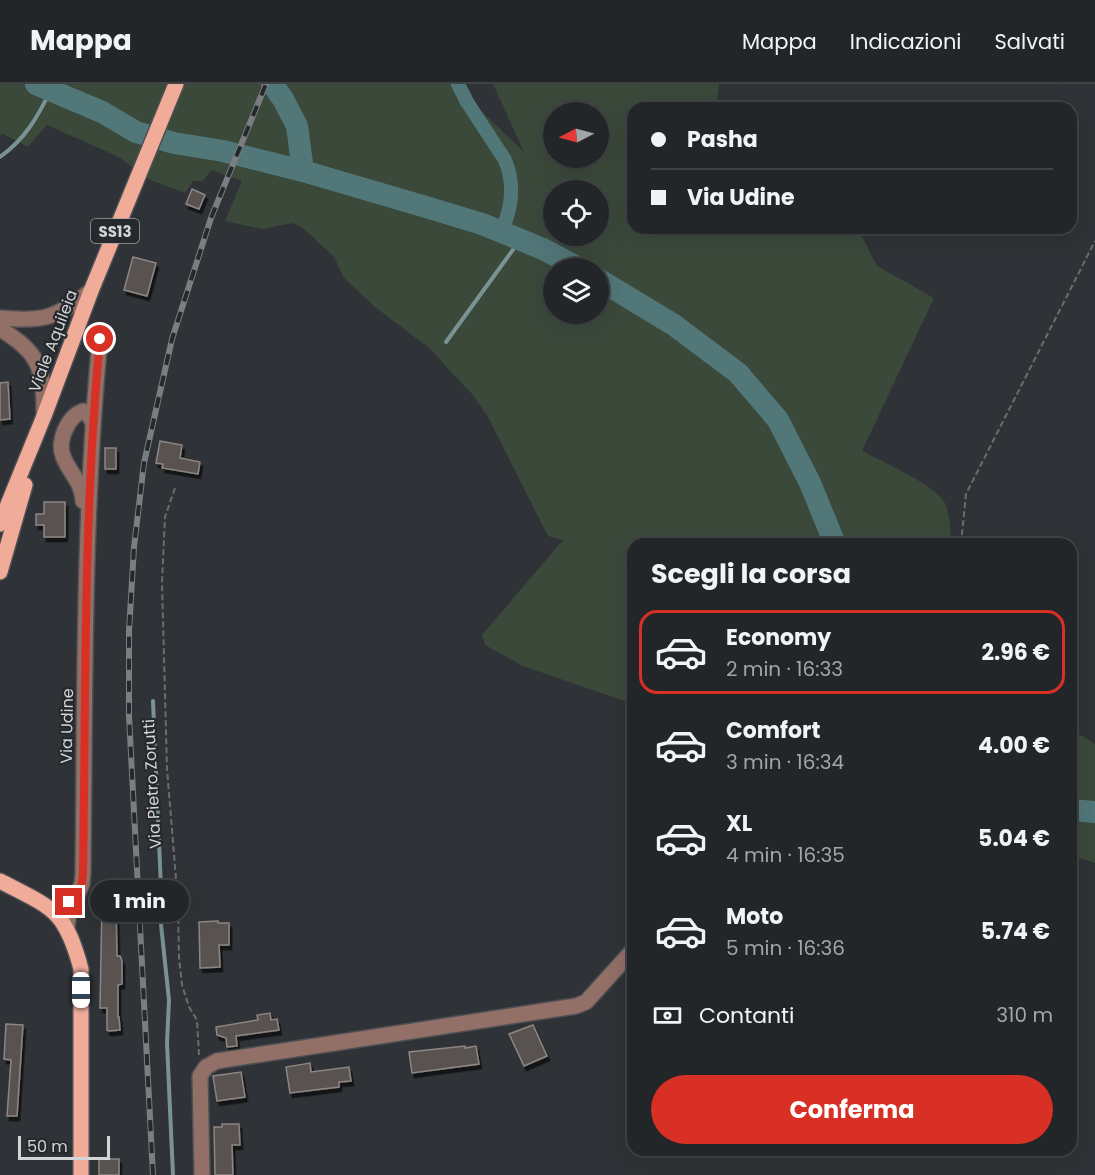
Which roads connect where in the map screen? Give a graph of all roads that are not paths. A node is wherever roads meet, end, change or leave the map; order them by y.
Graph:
1 (176, 84) edge
2 (91, 291) junction
3 (0, 318) edge
4 (0, 329) edge
5 (100, 339) dead end
6 (44, 416) junction
7 (92, 421) junction
8 (0, 498) edge
9 (0, 524) edge
10 (87, 555) junction
11 (0, 573) edge
12 (0, 881) edge
13 (17, 890) junction
14 (0, 892) edge
15 (77, 896) junction
16 (45, 905) junction
17 (67, 927) junction
18 (627, 957) edge
19 (81, 1175) edge
20 (202, 1175) edge

1 - 2 main road, Viale Aquileia / SS13
2 - 3 street
2 - 6 main road, Viale Aquileia / SS13
4 - 6 street
5 - 7 street, Via Udine
6 - 8 main road
6 - 9 main road, Viale Aquileia / SS13
6 - 11 main road
7 - 10 street, Via Udine
7 - 10 street, Via Udine
10 - 15 street, Via Udine
12 - 13 main road
13 - 14 main road
13 - 16 main road
15 - 16 street
15 - 17 street, Via Udine
16 - 17 main road
17 - 19 main road
18 - 20 street

